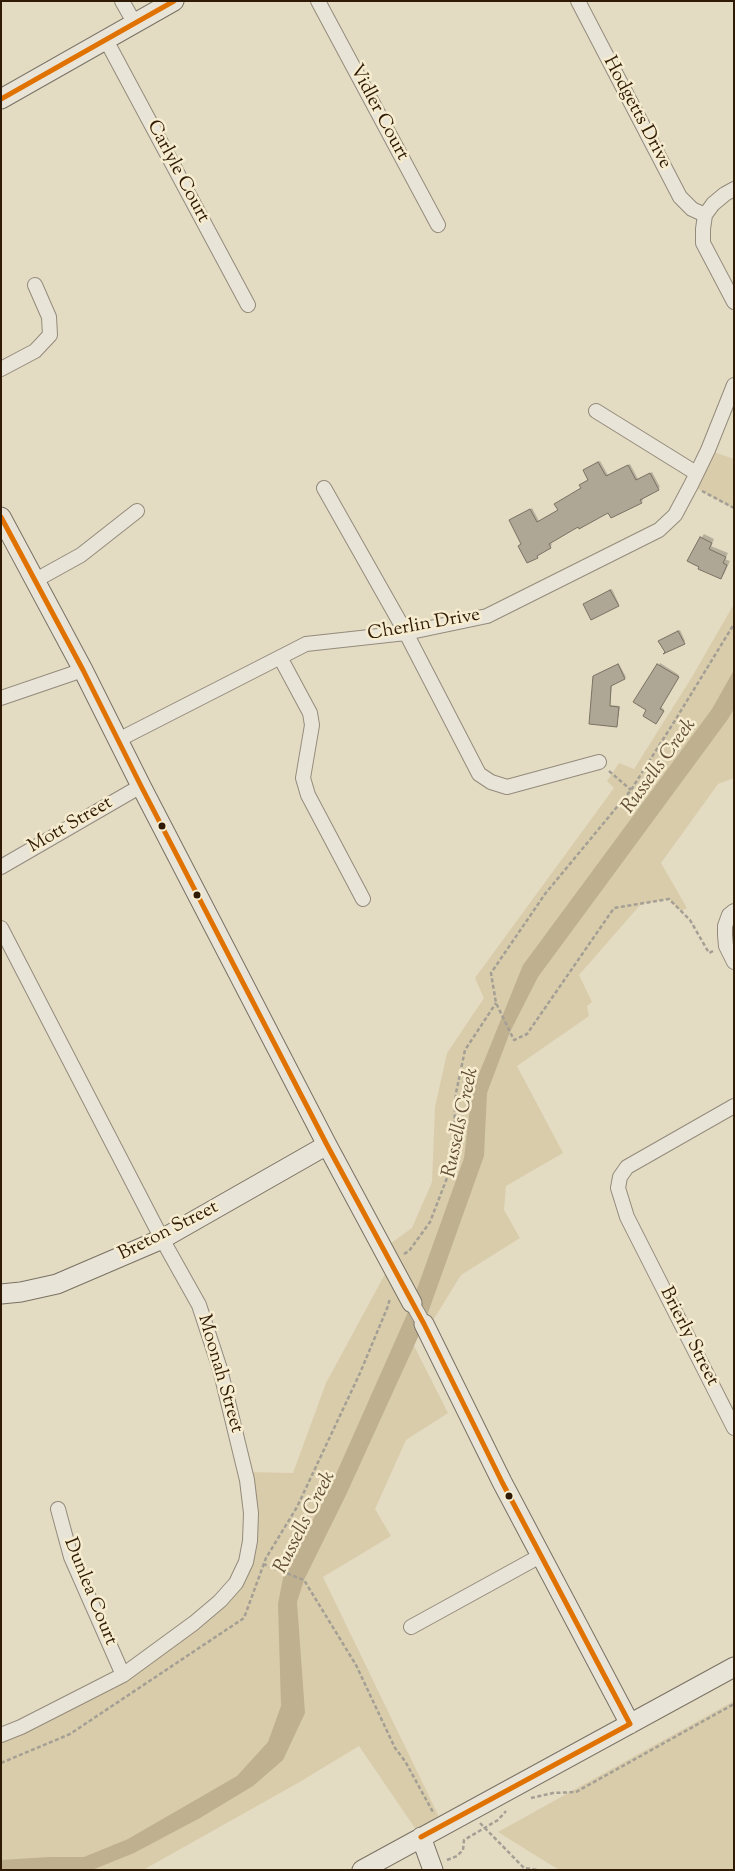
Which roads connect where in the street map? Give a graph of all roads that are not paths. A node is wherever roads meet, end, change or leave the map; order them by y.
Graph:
1 (122, 1) edge
2 (174, 1) edge
3 (318, 1) edge
4 (578, 1) edge
5 (135, 24) junction
6 (106, 40) junction
7 (1, 99) edge
8 (734, 189) edge
9 (705, 215) junction
10 (438, 225) dead end
11 (35, 285) dead end
12 (734, 302) edge
13 (248, 305) dead end
14 (1, 369) edge
15 (734, 385) edge
16 (596, 411) dead end
17 (693, 479) junction
18 (324, 488) dead end
19 (137, 510) dead end
20 (1, 517) edge
21 (34, 580) junction
22 (406, 633) junction
23 (281, 659) junction
24 (83, 670) junction
25 (1, 698) edge
26 (118, 740) junction
27 (599, 762) road end
28 (141, 786) junction
29 (1, 867) edge
30 (363, 899) dead end
31 (734, 911) edge
32 (1, 928) edge
33 (734, 962) edge
34 (734, 1106) edge
35 (328, 1145) junction
36 (162, 1239) junction
37 (1, 1294) edge
38 (734, 1428) edge
39 (58, 1509) dead end
40 (542, 1555) junction
41 (411, 1627) dead end
42 (734, 1667) edge
43 (123, 1675) junction
44 (630, 1724) junction
45 (1, 1735) edge
46 (421, 1837) junction
47 (433, 1868) edge
48 (362, 1870) edge

1 - 5 street
2 - 5 street
3 - 10 street, Vidler Court
4 - 9 street, Hodgetts Drive
5 - 6 street
6 - 7 street
6 - 13 street, Carlyle Court
8 - 9 street
9 - 12 street
11 - 14 street
15 - 17 street, Cherlin Drive
16 - 17 street
17 - 22 street, Cherlin Drive
18 - 22 street
19 - 21 street
20 - 21 street
21 - 24 street
22 - 23 street, Cherlin Drive
22 - 27 street
23 - 26 street, Cherlin Drive
23 - 30 street
24 - 25 street
24 - 26 street
26 - 28 street
28 - 29 street, Mott Street
28 - 35 street
31 - 33 street
32 - 36 street, Moonah Street
34 - 38 street, Brierly Street
35 - 36 street, Breton Street
35 - 40 street
36 - 37 street, Breton Street
36 - 43 street, Moonah Street
39 - 43 street, Dunlea Court
40 - 41 street
40 - 44 street
42 - 44 street
43 - 45 street, Moonah Street
44 - 46 street
46 - 47 street
46 - 48 street

